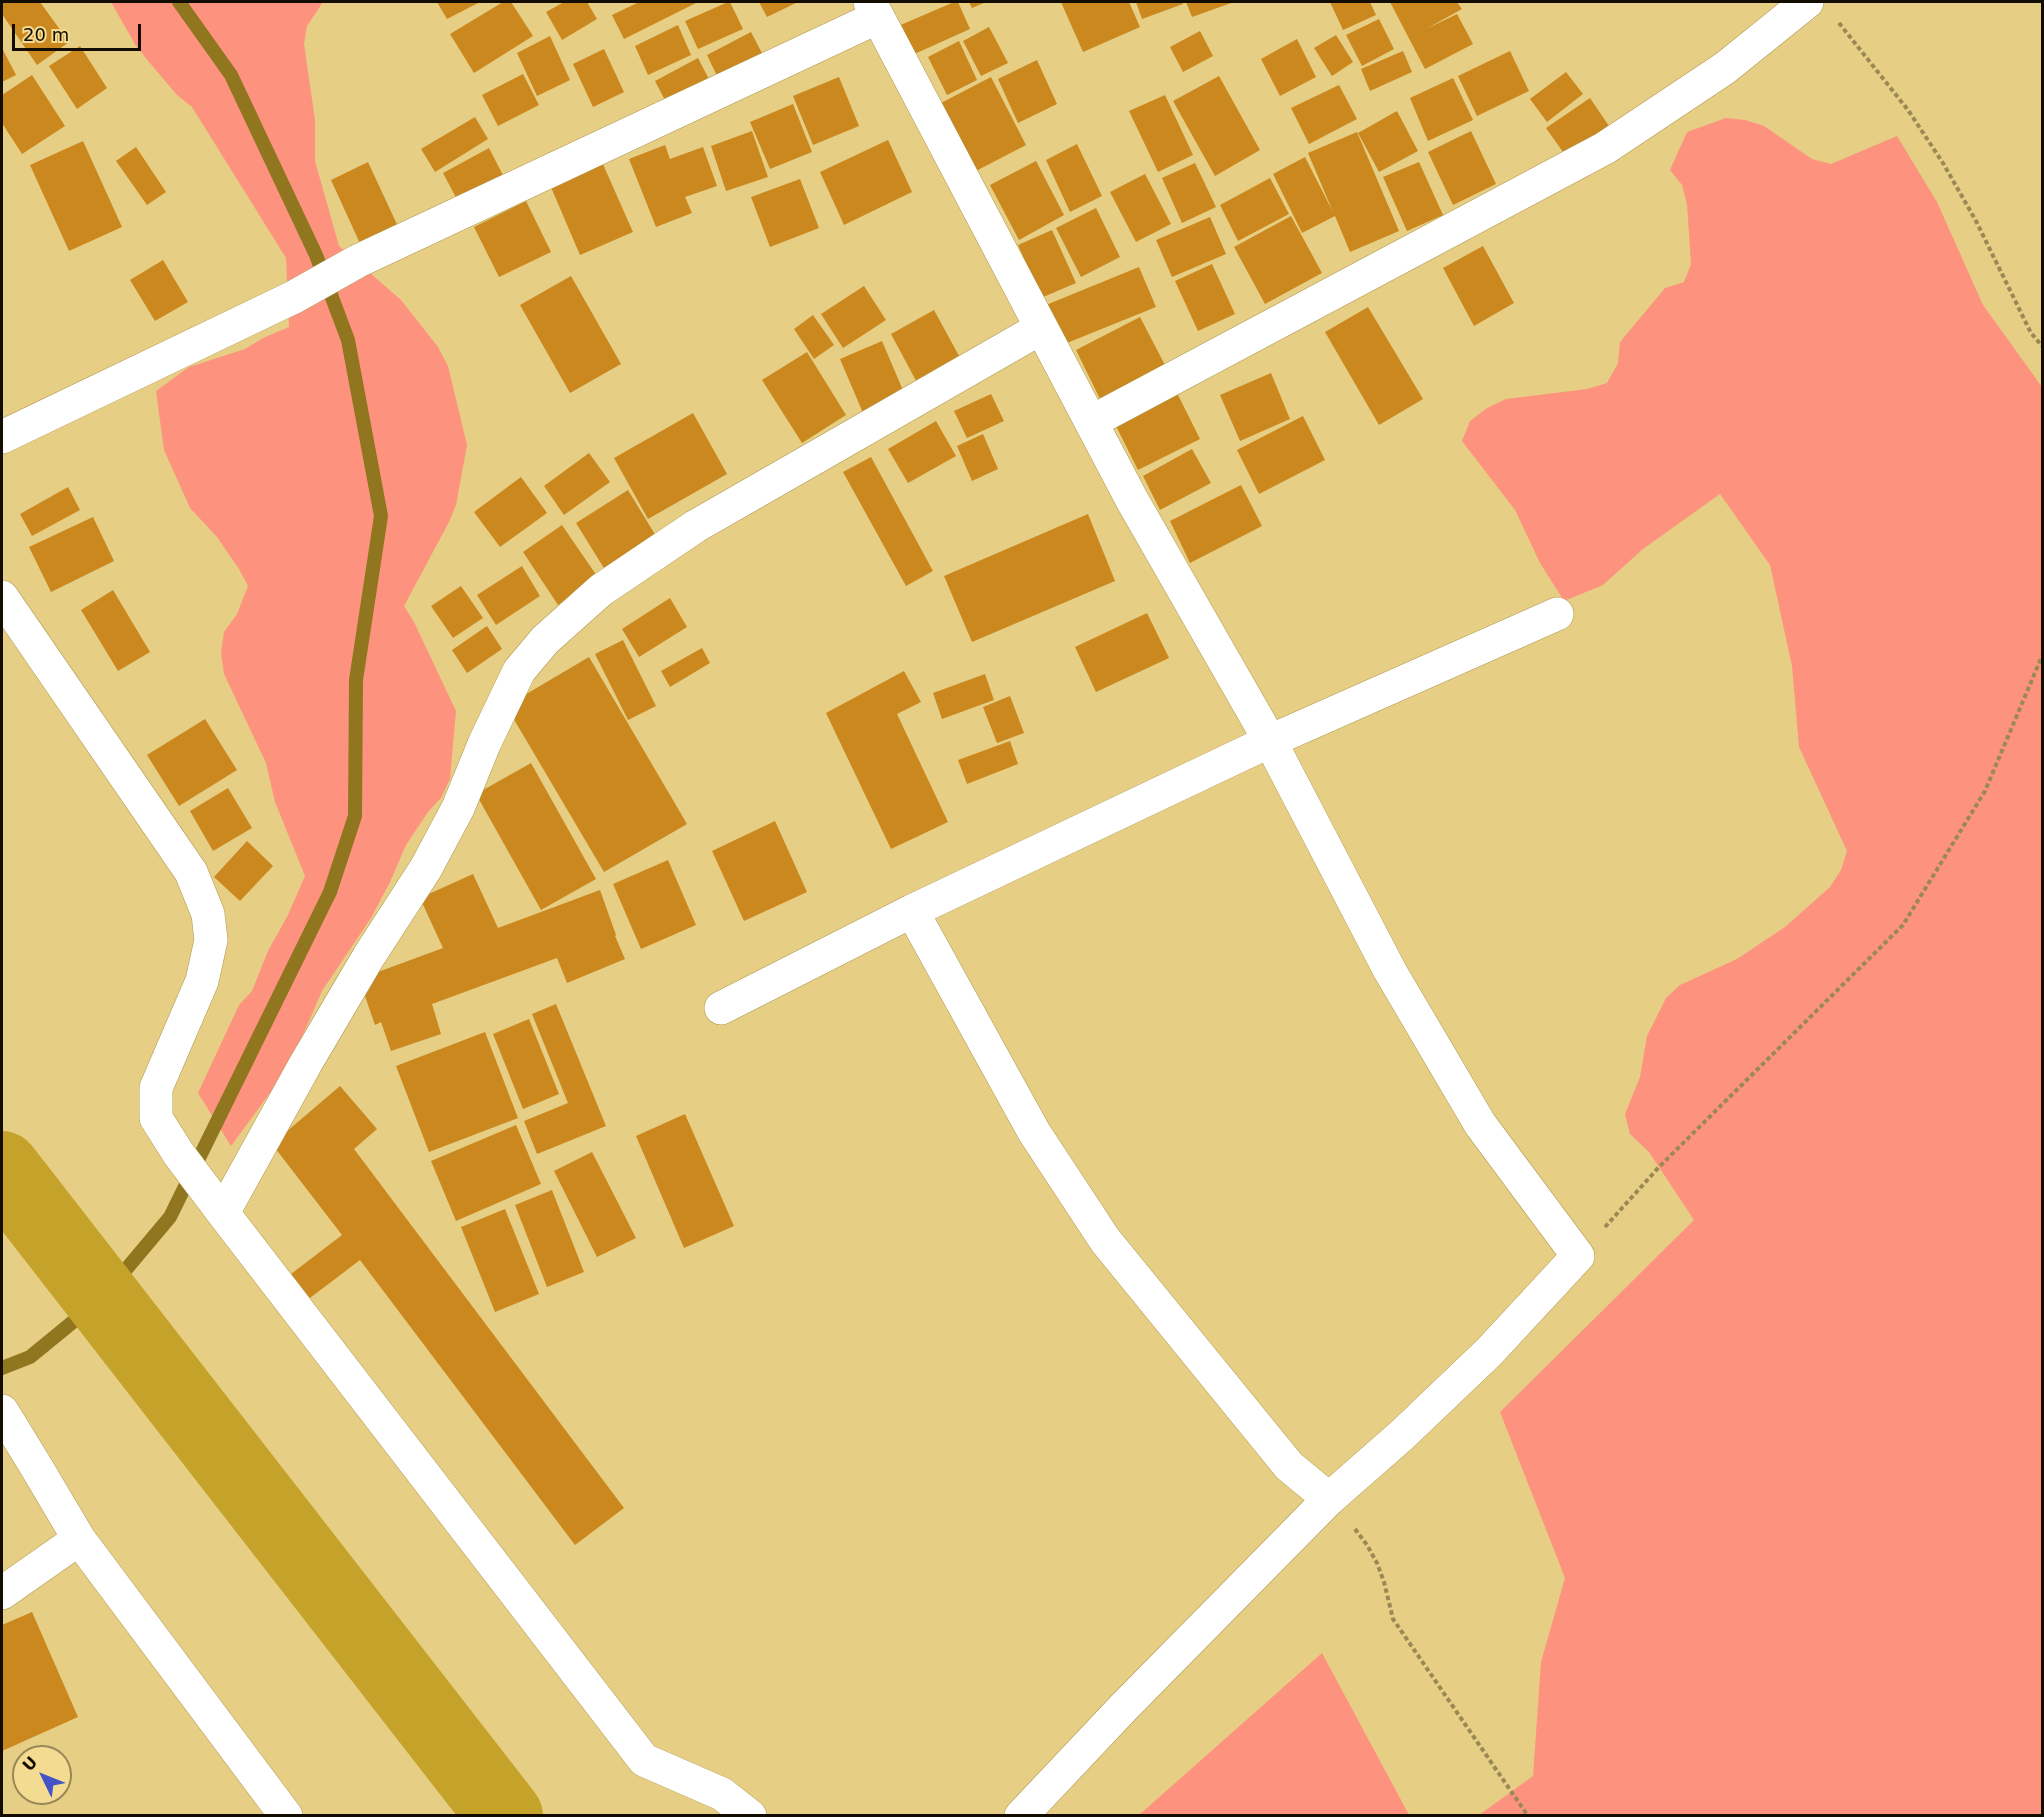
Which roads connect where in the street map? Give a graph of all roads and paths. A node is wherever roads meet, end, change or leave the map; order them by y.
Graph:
1 (1807, 2) edge
2 (874, 9) edge
3 (1837, 20) dead end
4 (1041, 328) junction
5 (2043, 346) edge
6 (1091, 422) junction
7 (2, 437) edge
8 (2, 597) edge
9 (1557, 614) dead end
10 (2043, 656) edge
11 (1270, 741) junction
12 (912, 911) junction
13 (721, 1008) dead end
14 (215, 1202) junction
15 (1578, 1256) junction
16 (2, 1411) edge
17 (1329, 1499) junction
18 (79, 1539) junction
19 (2, 1593) edge
20 (286, 1815) edge
21 (750, 1815) edge
22 (1021, 1815) edge
23 (1528, 1815) edge

1 - 6 street
2 - 4 street
2 - 7 street
3 - 5 path
4 - 6 street
4 - 14 street
6 - 11 street
8 - 14 street
9 - 11 street
10 - 15 path
11 - 12 street
11 - 15 street
12 - 13 street
12 - 17 street
14 - 21 street
15 - 17 street
16 - 18 street
17 - 22 street
17 - 23 path
18 - 19 street
18 - 20 street

